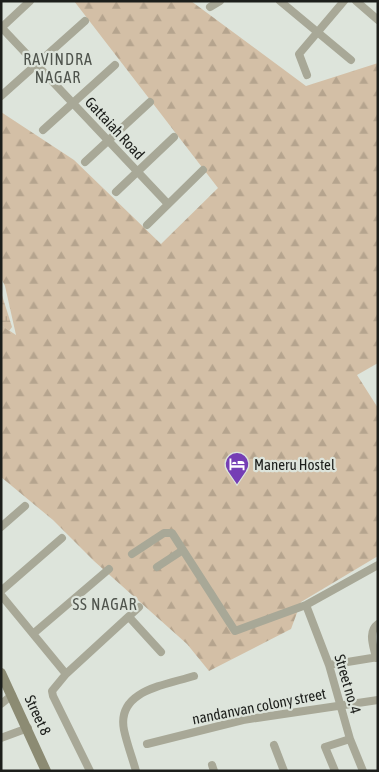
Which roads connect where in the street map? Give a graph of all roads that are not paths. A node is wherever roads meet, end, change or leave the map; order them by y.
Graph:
1 (30, 1) edge
2 (220, 1) edge
3 (280, 1) edge
4 (344, 1) edge
5 (356, 1) edge
6 (210, 7) dead end
7 (378, 20) edge
8 (85, 21) dead end
9 (1, 28) edge
10 (318, 33) junction
11 (350, 60) dead end
12 (36, 64) junction
13 (115, 65) dead end
14 (307, 75) dead end
15 (1, 96) edge
16 (150, 102) dead end
17 (73, 103) junction
18 (43, 130) dead end
19 (174, 137) dead end
20 (108, 140) junction
21 (85, 162) dead end
22 (203, 170) dead end
23 (137, 171) junction
24 (116, 192) dead end
25 (168, 204) junction
26 (147, 225) dead end
27 (25, 506) dead end
28 (1, 527) edge
29 (62, 538) dead end
30 (183, 550) junction
31 (132, 554) dead end
32 (378, 565) edge
33 (157, 567) dead end
34 (109, 569) dead end
35 (1, 591) edge
36 (1, 595) edge
37 (306, 605) junction
38 (139, 607) dead end
39 (129, 617) junction
40 (378, 624) edge
41 (34, 634) junction
42 (161, 652) dead end
43 (377, 658) edge
44 (329, 665) junction
45 (1, 673) edge
46 (66, 674) junction
47 (194, 676) dead end
48 (12, 695) junction
49 (378, 700) edge
50 (1, 704) edge
51 (339, 705) junction
52 (28, 728) junction
53 (1, 738) edge
54 (350, 738) junction
55 (147, 744) dead end
56 (274, 745) dead end
57 (46, 771) edge
58 (90, 771) edge
59 (136, 771) edge
60 (284, 771) edge
61 (335, 771) edge
62 (363, 771) edge

1 - 9 street
2 - 6 street
3 - 10 street
4 - 10 street
5 - 7 street
8 - 12 street
9 - 12 street, Gattaiah Road
10 - 11 street
10 - 14 street
12 - 15 street
12 - 17 street, Gattaiah Road
13 - 17 street
16 - 20 street
17 - 18 street
17 - 20 street, Gattaiah Road
19 - 23 street
20 - 21 street
20 - 23 street, Gattaiah Road
22 - 25 street
23 - 24 street
23 - 25 street, Gattaiah Road
25 - 26 street
27 - 28 street
29 - 35 street
30 - 31 street
30 - 33 street
30 - 37 street
32 - 37 street
34 - 41 street
36 - 41 street
37 - 44 street, Street no. 4
38 - 39 street
39 - 42 street
39 - 46 street
40 - 43 street
41 - 46 street
43 - 44 street
44 - 51 street, Street no. 4
45 - 48 street, Street 8
46 - 58 street
47 - 59 street
48 - 50 street
48 - 52 street, Street 8
49 - 51 street, nandanvan colony street
51 - 54 street, Street no. 4
51 - 55 street, nandanvan colony street
52 - 53 street
52 - 57 street, Street 8
54 - 61 street
54 - 62 street, Street no. 4
56 - 60 street

